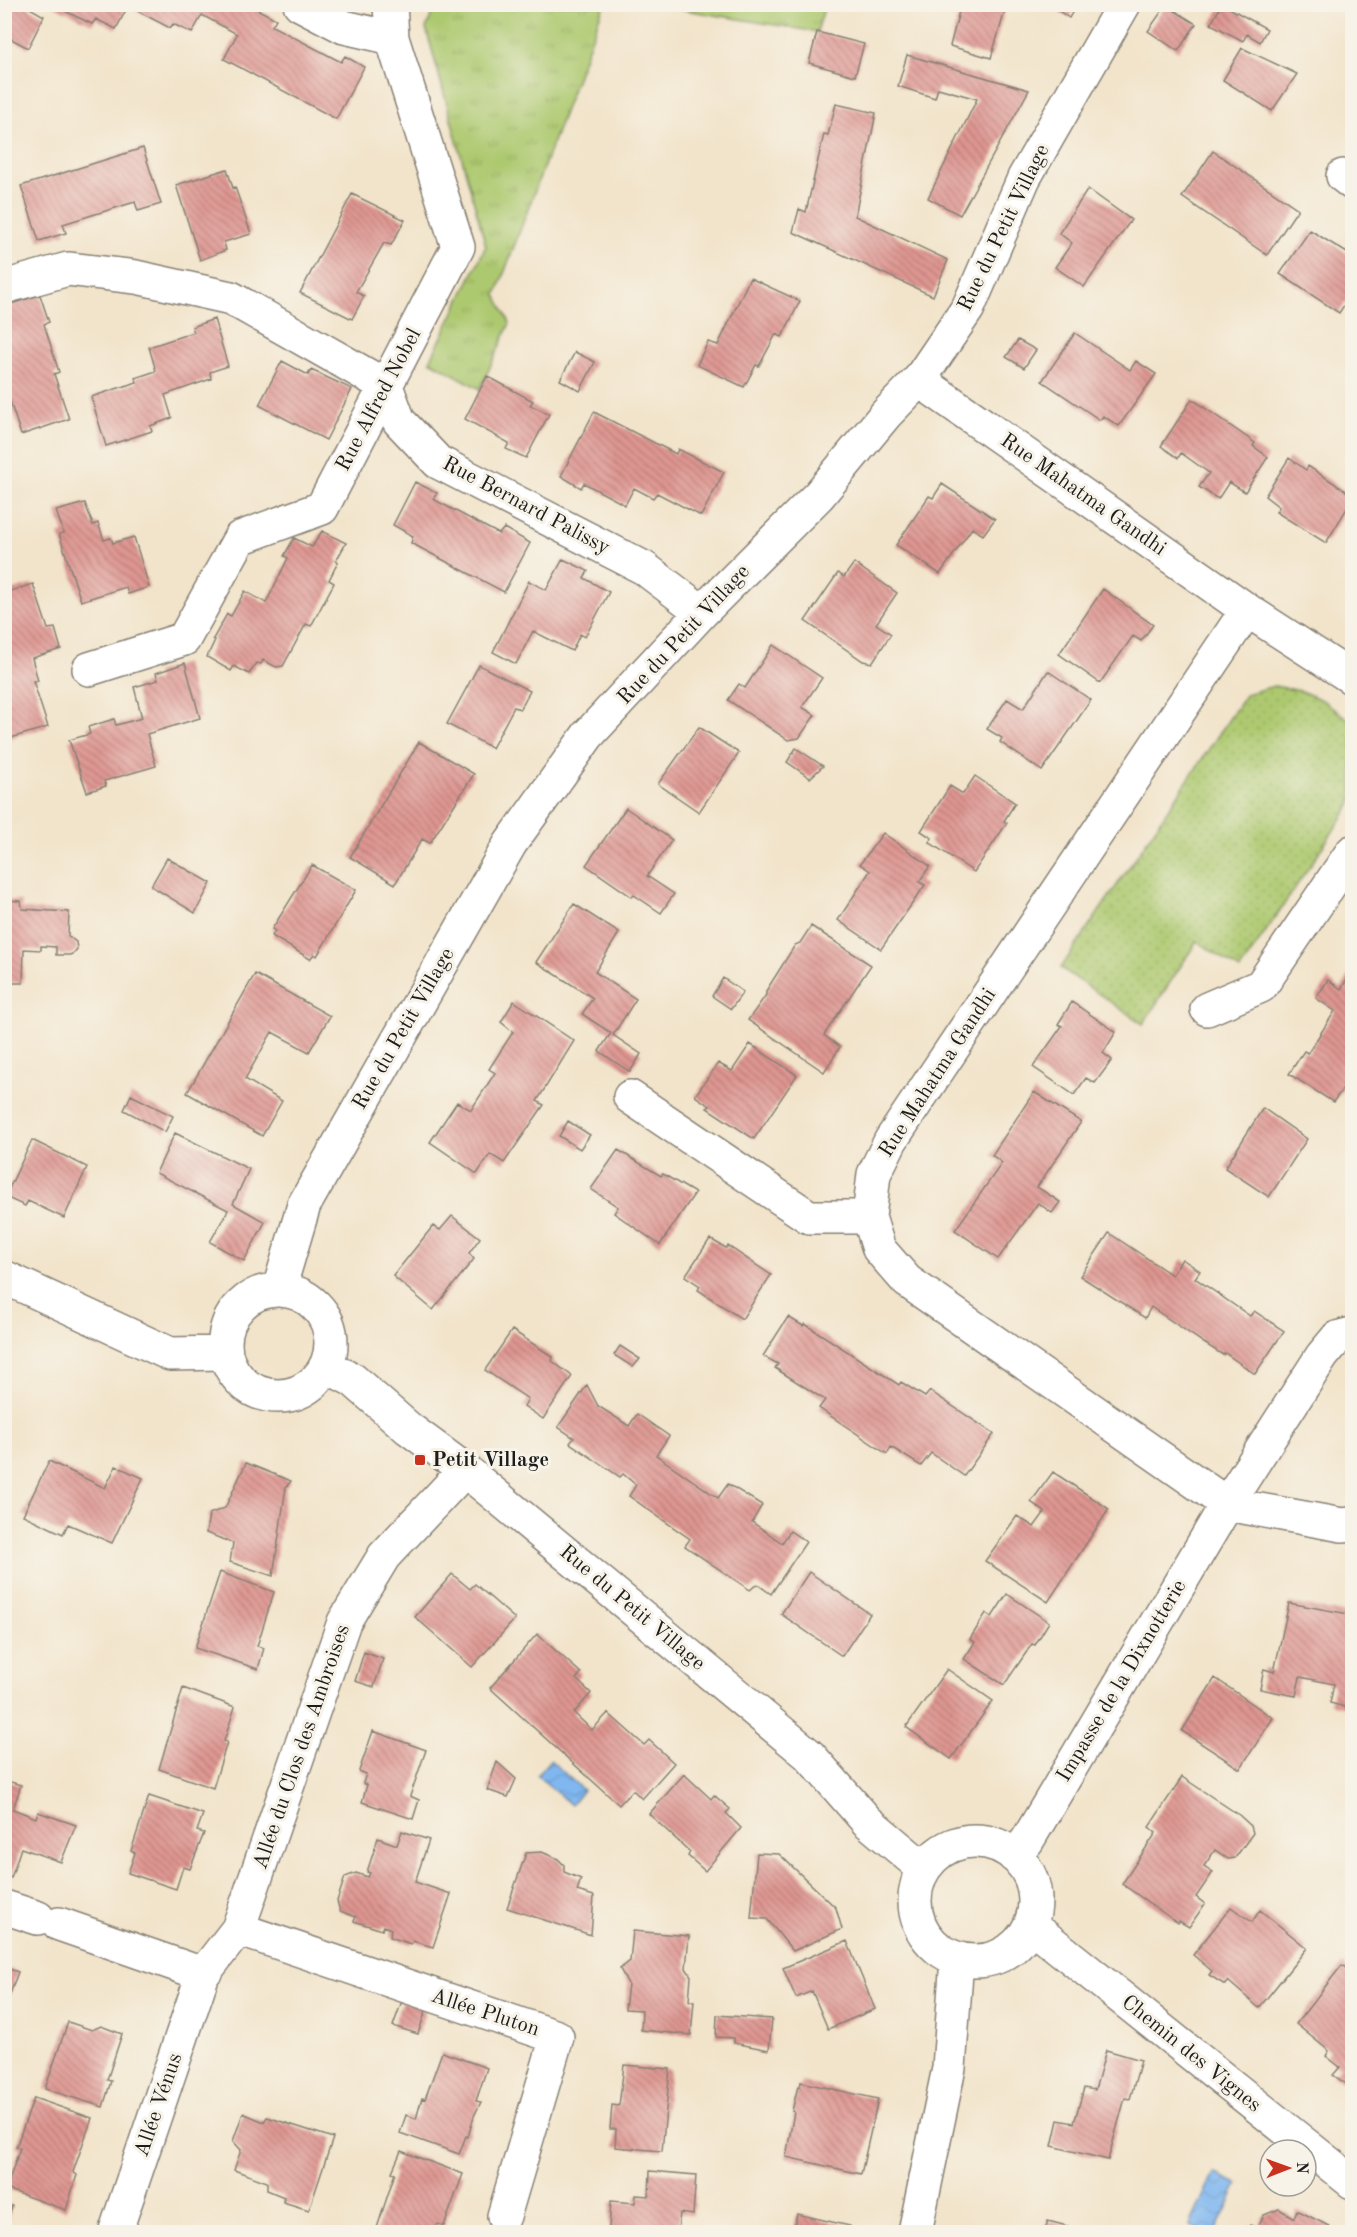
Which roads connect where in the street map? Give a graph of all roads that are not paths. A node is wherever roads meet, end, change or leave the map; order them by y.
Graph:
1 (300, 4) edge
2 (390, 4) edge
3 (1124, 4) edge
4 (392, 38) junction
5 (4, 287) edge
6 (919, 380) junction
7 (386, 386) junction
8 (1247, 610) junction
9 (702, 612) junction
10 (89, 669) dead end
11 (1353, 678) edge
12 (1353, 852) edge
13 (1207, 1009) dead end
14 (630, 1097) dead end
15 (869, 1217) junction
16 (4, 1276) edge
17 (279, 1289) junction
18 (1353, 1334) edge
19 (225, 1353) junction
20 (326, 1366) junction
21 (465, 1470) junction
22 (1227, 1504) junction
23 (1353, 1524) edge
24 (1014, 1856) junction
25 (923, 1868) junction
26 (4, 1906) edge
27 (1029, 1927) junction
28 (221, 1951) junction
29 (957, 1959) junction
30 (1353, 2182) edge
31 (504, 2216) dead end
32 (122, 2232) edge
33 (915, 2232) edge

1 - 4 street
2 - 4 street, Rue Alfred Nobel
3 - 6 street, Rue du Petit Village
4 - 7 street, Rue Alfred Nobel
5 - 7 street
6 - 8 street, Rue Mahatma Gandhi
6 - 9 street, Rue du Petit Village
7 - 9 street, Rue Bernard Palissy
7 - 10 street, Rue Alfred Nobel
8 - 11 street, Rue Mahatma Gandhi
8 - 15 street, Rue Mahatma Gandhi
9 - 17 street, Rue du Petit Village
12 - 13 street
14 - 15 street
15 - 22 street, Rue Mahatma Gandhi
16 - 19 street
17 - 19 street
17 - 20 street
18 - 22 street, Impasse de la Dixnotterie
19 - 20 street
20 - 21 street, Rue du Petit Village
21 - 25 street, Rue du Petit Village
21 - 28 street, Allée du Clos des Ambroises
22 - 23 street
22 - 24 street, Impasse de la Dixnotterie
24 - 25 street
24 - 27 street
25 - 29 street
26 - 28 street
27 - 29 street
27 - 30 street, Chemin des Vignes
28 - 31 street, Allée Pluton
28 - 32 street, Allée Vénus
29 - 33 street

